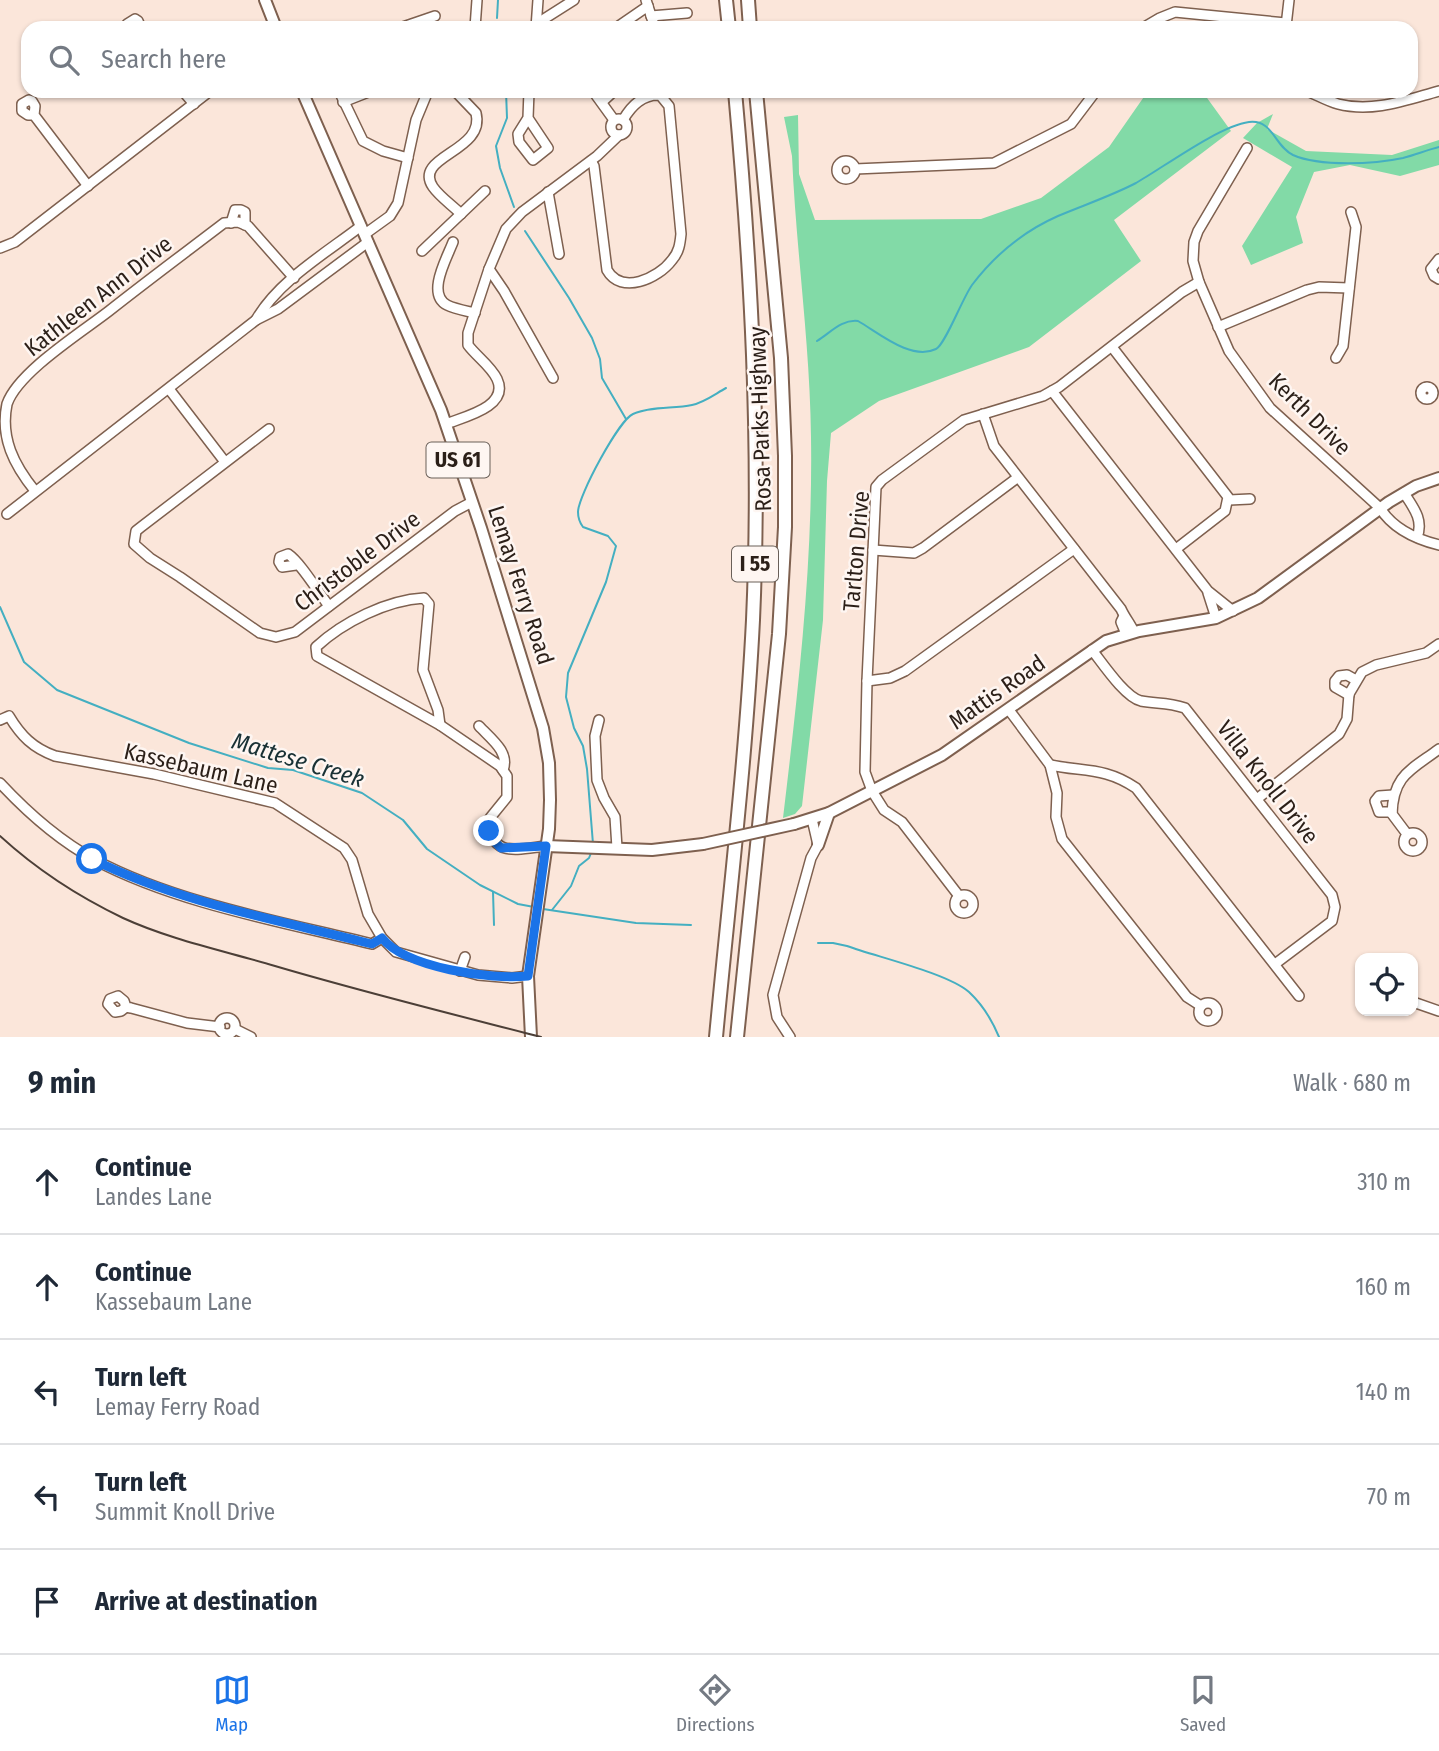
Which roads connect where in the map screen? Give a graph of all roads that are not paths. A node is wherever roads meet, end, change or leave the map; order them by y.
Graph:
1 (265, 0) edge
2 (477, 0) edge
3 (538, 0) edge
4 (574, 0) edge
5 (726, 0) edge
6 (748, 0) edge
7 (1289, 0) edge
8 (648, 8) edge
9 (687, 13) dead end
10 (435, 16) dead end
11 (273, 21) edge
12 (420, 21) edge
13 (476, 21) edge
14 (537, 21) edge
15 (542, 21) edge
16 (627, 21) edge
17 (728, 21) edge
18 (750, 21) edge
19 (1155, 21) edge
20 (1246, 21) edge
21 (1287, 21) edge
22 (1439, 91) edge
23 (1418, 97) edge
24 (189, 98) edge
25 (201, 98) edge
26 (305, 98) edge
27 (342, 98) edge
28 (353, 98) edge
29 (425, 98) edge
30 (461, 98) edge
31 (528, 98) edge
32 (598, 98) edge
33 (606, 98) edge
34 (644, 98) edge
35 (663, 98) edge
36 (736, 98) edge
37 (757, 98) edge
38 (1091, 98) edge
39 (1324, 98) edge
40 (1415, 98) edge
41 (343, 102) junction
42 (601, 102) junction
43 (194, 104) junction
44 (34, 115) dead end
45 (527, 118) dead end
46 (619, 120) junction
47 (1247, 148) dead end
48 (408, 158) junction
49 (591, 161) junction
50 (855, 169) dead end
51 (88, 186) junction
52 (485, 191) dead end
53 (548, 192) junction
54 (1351, 212) dead end
55 (461, 214) junction
56 (365, 234) junction
57 (453, 242) dead end
58 (0, 248) edge
59 (422, 251) dead end
60 (559, 254) dead end
61 (1439, 259) edge
62 (489, 269) junction
63 (294, 278) junction
64 (1439, 279) edge
65 (1199, 282) junction
66 (1349, 288) junction
67 (475, 313) junction
68 (256, 320) junction
69 (1218, 327) junction
70 (1111, 347) junction
71 (1336, 358) dead end
72 (553, 377) dead end
73 (169, 389) junction
74 (1052, 391) junction
75 (983, 414) junction
76 (446, 424) junction
77 (269, 429) dead end
78 (225, 462) junction
79 (1017, 478) junction
80 (1439, 478) edge
81 (35, 491) junction
82 (1404, 492) junction
83 (1250, 499) dead end
84 (1228, 500) junction
85 (472, 502) junction
86 (1380, 508) junction
87 (7, 514) dead end
88 (1417, 537) junction
89 (1439, 545) edge
90 (1074, 549) junction
91 (1176, 549) junction
92 (873, 550) junction
93 (296, 565) dead end
94 (1208, 591) junction
95 (329, 606) junction
96 (1233, 611) junction
97 (1216, 618) junction
98 (1130, 633) junction
99 (1439, 644) edge
100 (1092, 650) junction
101 (1356, 680) junction
102 (867, 681) junction
103 (1349, 695) junction
104 (1009, 710) junction
105 (5, 718) edge
106 (599, 720) dead end
107 (440, 725) junction
108 (479, 726) dead end
109 (1439, 749) edge
110 (1050, 765) junction
111 (503, 771) junction
112 (0, 783) edge
113 (872, 791) junction
114 (1393, 795) junction
115 (1256, 799) junction
116 (1392, 812) junction
117 (829, 813) junction
118 (813, 819) junction
119 (1407, 834) dead end
120 (818, 845) junction
121 (546, 846) junction
122 (617, 848) junction
123 (960, 896) dead end
124 (382, 938) junction
125 (465, 957) dead end
126 (1275, 964) junction
127 (460, 971) junction
128 (528, 976) junction
129 (1299, 996) dead end
130 (1418, 1004) edge
131 (1201, 1006) dead end
132 (126, 1007) dead end
133 (1439, 1011) edge
134 (785, 1035) edge
135 (251, 1037) edge
136 (531, 1037) edge
137 (716, 1037) edge
138 (737, 1037) edge

1 - 11 main road
2 - 13 street
3 - 14 street
4 - 15 street
5 - 17 highway
6 - 18 highway
7 - 21 street
8 - 9 street
8 - 16 street
10 - 12 street
19 - 20 street
22 - 23 street
24 - 43 street
25 - 43 street
26 - 56 main road, Lemay Ferry Road / US 61
27 - 41 street
28 - 41 street
29 - 48 street
30 - 55 street
31 - 45 street
32 - 42 street
33 - 42 street
34 - 46 street
35 - 49 street
36 - 137 highway, Rosa Parks Highway / I 55
37 - 138 highway, Rosa Parks Highway / I 55
38 - 50 street
39 - 40 street
41 - 48 street
42 - 46 street
43 - 51 street
44 - 51 street
46 - 49 street
47 - 65 street, Kerth Drive
48 - 56 street
49 - 53 street
51 - 58 street
52 - 55 street
53 - 60 street
53 - 62 street
54 - 66 street
55 - 59 street
56 - 63 street
56 - 68 street
56 - 76 main road, Lemay Ferry Road / US 61
57 - 67 street
61 - 64 street
62 - 67 street
62 - 72 street
63 - 68 street
63 - 81 street, Kathleen Ann Drive
65 - 69 street, Kerth Drive
65 - 70 street, Tarlton Drive
66 - 69 street
66 - 71 street
67 - 76 street
68 - 73 street
69 - 86 street, Kerth Drive
70 - 74 street, Tarlton Drive
70 - 84 street
73 - 78 street
73 - 81 street
74 - 75 street, Tarlton Drive
74 - 91 street
75 - 79 street
75 - 92 street, Tarlton Drive
76 - 85 main road, Lemay Ferry Road / US 61
77 - 78 street, Christoble Drive
78 - 95 street, Christoble Drive
79 - 90 street
79 - 92 street
80 - 82 main road, Mattis Road
81 - 87 street
82 - 86 main road, Mattis Road
82 - 88 street
83 - 84 street
84 - 91 street
85 - 95 street, Christoble Drive
85 - 121 main road, Lemay Ferry Road / US 61
86 - 88 street, Kerth Drive
86 - 96 main road, Mattis Road
88 - 89 street, Kerth Drive
90 - 98 street
90 - 102 street
91 - 94 street
92 - 102 street, Tarlton Drive
93 - 95 street
94 - 96 street
94 - 97 street
96 - 97 main road, Mattis Road
97 - 98 main road, Mattis Road
98 - 100 main road, Mattis Road
99 - 101 street
100 - 104 main road, Mattis Road
100 - 115 street, Villa Knoll Drive
101 - 103 street
101 - 103 street
102 - 113 street, Tarlton Drive
103 - 115 street
104 - 110 street
104 - 113 main road, Mattis Road
105 - 124 street, Kassebaum Lane
106 - 122 street
107 - 107 street
107 - 111 street
108 - 111 street
109 - 114 street
110 - 126 street
110 - 131 street
111 - 121 street
112 - 124 street
113 - 117 main road, Mattis Road
113 - 123 street
114 - 116 street
114 - 116 street
115 - 126 street, Villa Knoll Drive
116 - 119 street
117 - 118 main road, Mattis Road
117 - 120 main road
118 - 120 street
118 - 122 main road, Mattis Road, bridge
120 - 134 street
121 - 122 main road, Mattis Road
121 - 128 main road, Lemay Ferry Road / US 61
124 - 127 street, Kassebaum Lane
125 - 127 street
126 - 129 street
127 - 128 street, Kassebaum Lane
128 - 136 main road, Lemay Ferry Road / US 61
130 - 133 street
132 - 135 street

